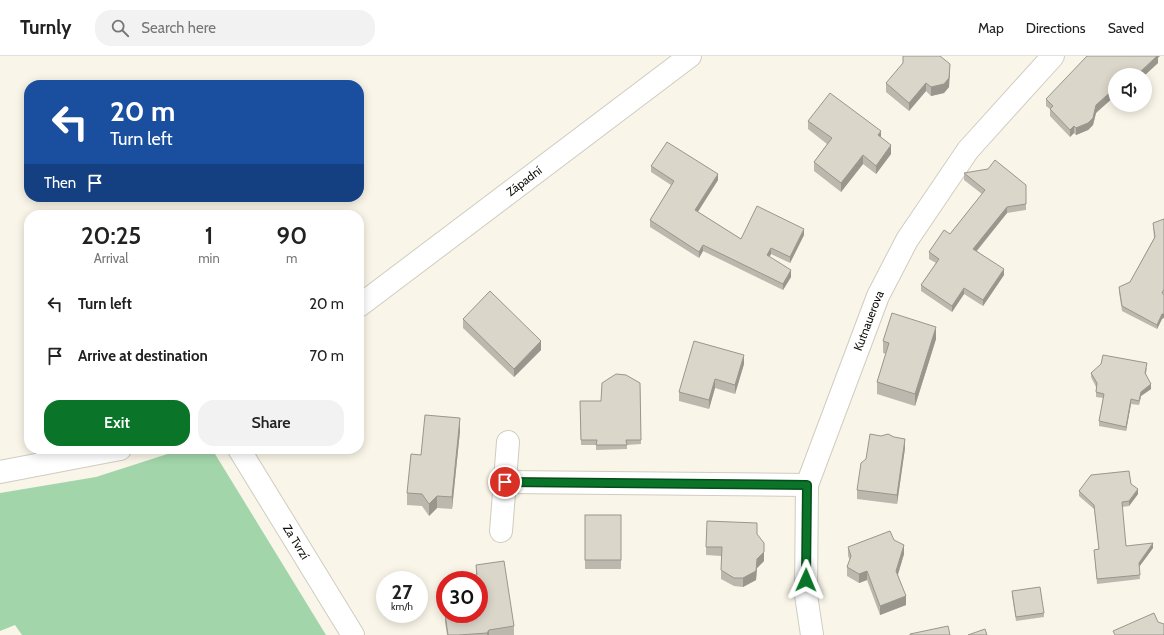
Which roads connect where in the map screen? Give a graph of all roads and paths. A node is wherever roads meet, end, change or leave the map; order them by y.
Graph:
1 (690, 56) edge
2 (1054, 56) edge
3 (364, 302) edge
4 (508, 442) dead end
5 (94, 454) edge
6 (242, 454) edge
7 (0, 472) edge
8 (505, 482) junction
9 (807, 485) junction
10 (501, 532) dead end
11 (353, 635) edge
12 (812, 635) edge

1 - 3 street, Západní
2 - 9 street, Kutnauerova
4 - 8 street
5 - 7 street
6 - 11 street, Za Tvrzí
8 - 9 street
8 - 10 street
9 - 12 street, Kutnauerova

